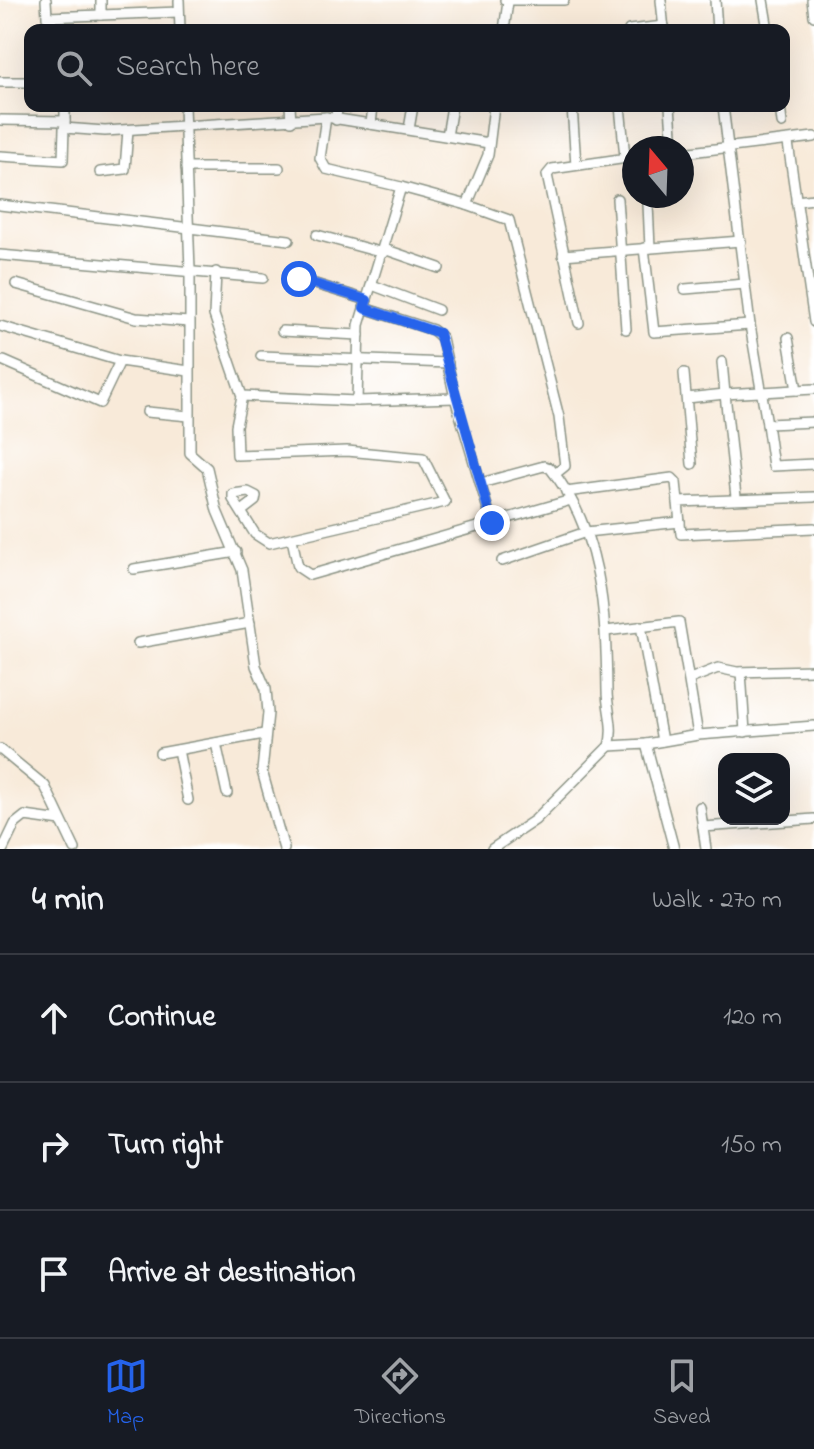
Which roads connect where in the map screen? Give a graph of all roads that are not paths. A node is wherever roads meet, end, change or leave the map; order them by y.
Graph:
1 (46, 0) edge
2 (101, 0) edge
3 (179, 0) edge
4 (564, 0) edge
5 (661, 0) edge
6 (715, 0) edge
7 (763, 0) edge
8 (812, 0) edge
9 (506, 1) edge
10 (179, 12) junction
11 (101, 15) junction
12 (814, 16) edge
13 (180, 24) edge
14 (504, 24) edge
15 (664, 24) edge
16 (717, 24) edge
17 (767, 24) edge
18 (0, 82) edge
19 (24, 82) edge
20 (65, 112) edge
21 (184, 112) edge
22 (290, 112) edge
23 (334, 112) edge
24 (372, 112) edge
25 (412, 112) edge
26 (451, 112) edge
27 (493, 112) edge
28 (572, 112) edge
29 (621, 112) edge
30 (670, 112) edge
31 (724, 112) edge
32 (781, 112) edge
33 (331, 119) junction
34 (0, 120) edge
35 (291, 121) junction
36 (782, 123) dead end
37 (184, 124) junction
38 (371, 124) junction
39 (65, 125) junction
40 (409, 129) junction
41 (128, 130) junction
42 (447, 136) junction
43 (625, 136) edge
44 (672, 136) edge
45 (814, 137) edge
46 (489, 143) junction
47 (788, 143) junction
48 (727, 148) junction
49 (694, 152) edge
50 (0, 156) edge
51 (622, 158) edge
52 (576, 165) junction
53 (186, 168) junction
54 (279, 168) dead end
55 (100, 172) dead end
56 (401, 187) junction
57 (617, 199) dead end
58 (814, 199) edge
59 (796, 201) junction
60 (0, 205) edge
61 (467, 205) junction
62 (648, 208) edge
63 (188, 228) junction
64 (317, 235) dead end
65 (289, 240) dead end
66 (741, 241) junction
67 (647, 248) junction
68 (620, 249) junction
69 (383, 251) junction
70 (0, 255) edge
71 (563, 255) junction
72 (439, 268) dead end
73 (190, 270) junction
74 (216, 272) junction
75 (263, 278) dead end
76 (299, 279) dead end
77 (16, 284) dead end
78 (745, 284) junction
79 (372, 285) junction
80 (685, 289) dead end
81 (366, 304) junction
82 (438, 310) dead end
83 (189, 322) junction
84 (814, 322) edge
85 (579, 323) dead end
86 (750, 325) junction
87 (0, 326) edge
88 (626, 329) dead end
89 (282, 331) dead end
90 (359, 335) junction
91 (788, 338) dead end
92 (261, 356) dead end
93 (4, 361) dead end
94 (120, 361) junction
95 (357, 361) junction
96 (722, 362) dead end
97 (448, 363) junction
98 (189, 371) junction
99 (684, 373) dead end
100 (814, 389) edge
101 (797, 390) junction
102 (762, 391) junction
103 (725, 394) junction
104 (242, 396) junction
105 (455, 398) junction
106 (687, 398) junction
107 (357, 401) junction
108 (147, 412) dead end
109 (189, 416) junction
110 (814, 422) edge
111 (767, 424) junction
112 (692, 464) dead end
113 (814, 464) edge
114 (555, 474) junction
115 (481, 483) junction
116 (569, 496) junction
117 (736, 497) junction
118 (814, 497) edge
119 (678, 502) junction
120 (242, 511) dead end
121 (680, 522) junction
122 (492, 523) junction
123 (814, 528) edge
124 (586, 532) junction
125 (292, 539) junction
126 (236, 552) junction
127 (502, 561) dead end
128 (134, 569) dead end
129 (250, 623) junction
130 (641, 626) junction
131 (606, 631) junction
132 (138, 643) dead end
133 (814, 670) edge
134 (741, 672) junction
135 (690, 679) junction
136 (814, 726) edge
137 (745, 732) junction
138 (264, 734) junction
139 (698, 735) junction
140 (662, 741) junction
141 (216, 743) junction
142 (646, 744) junction
143 (609, 746) junction
144 (0, 749) edge
145 (178, 750) junction
146 (160, 753) dead end
147 (227, 793) dead end
148 (188, 800) dead end
149 (700, 807) dead end
150 (814, 819) edge
151 (61, 821) junction
152 (703, 827) junction
153 (3, 849) edge
154 (75, 849) edge
155 (284, 849) edge
156 (492, 849) edge
157 (674, 849) edge
158 (706, 849) edge

1 - 11 street
2 - 11 street
3 - 10 street
4 - 9 street
5 - 15 street
6 - 16 street
7 - 17 street
8 - 12 street
9 - 14 street
10 - 11 street
10 - 13 street
18 - 19 street
20 - 39 street
21 - 37 street
22 - 35 street
23 - 33 street
24 - 38 street
25 - 40 street
26 - 42 street
27 - 46 street
28 - 52 street
29 - 43 street
30 - 44 street
31 - 48 street
32 - 36 street
33 - 35 street
33 - 38 street
33 - 56 street
34 - 39 street
35 - 37 street
37 - 41 street
37 - 53 street
38 - 40 street
39 - 41 street
39 - 50 street
40 - 42 street
41 - 55 street
42 - 46 street
45 - 47 street
46 - 61 street
47 - 48 street
47 - 59 street
48 - 49 street
48 - 66 street
51 - 52 street
52 - 71 street
53 - 54 street
53 - 63 street
56 - 61 street
56 - 69 street
57 - 68 street
58 - 59 street
59 - 84 street
60 - 63 street
61 - 114 street
62 - 67 street
63 - 65 street
63 - 73 street
64 - 69 street
66 - 67 street
66 - 78 street
67 - 68 street
67 - 86 street
68 - 71 street
68 - 88 street
69 - 72 street
69 - 79 street
70 - 73 street
71 - 85 street
73 - 74 street
73 - 83 street
74 - 75 street
74 - 104 street
76 - 81 street
77 - 83 street
78 - 80 street
78 - 86 street
79 - 81 street
79 - 82 street
81 - 90 street
81 - 97 street
83 - 98 street
86 - 102 street
87 - 94 street
89 - 90 street
90 - 95 street
91 - 101 street
92 - 95 street
93 - 94 street
94 - 98 street
95 - 97 street
95 - 107 street
96 - 103 street
97 - 105 street
98 - 109 street
99 - 106 street
100 - 101 street
101 - 102 street
102 - 103 street
102 - 111 street
103 - 106 street
103 - 117 street
104 - 107 street
104 - 125 street
105 - 107 street
105 - 115 street
106 - 112 street
108 - 109 street
109 - 126 street
110 - 111 street
111 - 113 street
114 - 115 street
114 - 116 street
115 - 122 street
116 - 119 street
116 - 122 street
116 - 124 street
117 - 118 street
117 - 119 street
119 - 121 street
120 - 125 street
121 - 123 street
121 - 124 street
122 - 125 street
124 - 127 street
124 - 131 street
126 - 128 street
126 - 129 street
129 - 132 street
129 - 138 street
130 - 131 street
130 - 135 street
130 - 140 street
131 - 143 street
133 - 134 street
134 - 135 street
134 - 137 street
135 - 139 street
136 - 137 street
137 - 139 street
138 - 141 street
138 - 155 street
139 - 140 street
140 - 142 street
141 - 145 street
141 - 147 street
142 - 143 street
142 - 157 street
143 - 156 street
144 - 151 street
145 - 146 street
145 - 148 street
149 - 152 street
150 - 152 street
151 - 153 street
151 - 154 street
152 - 158 street

